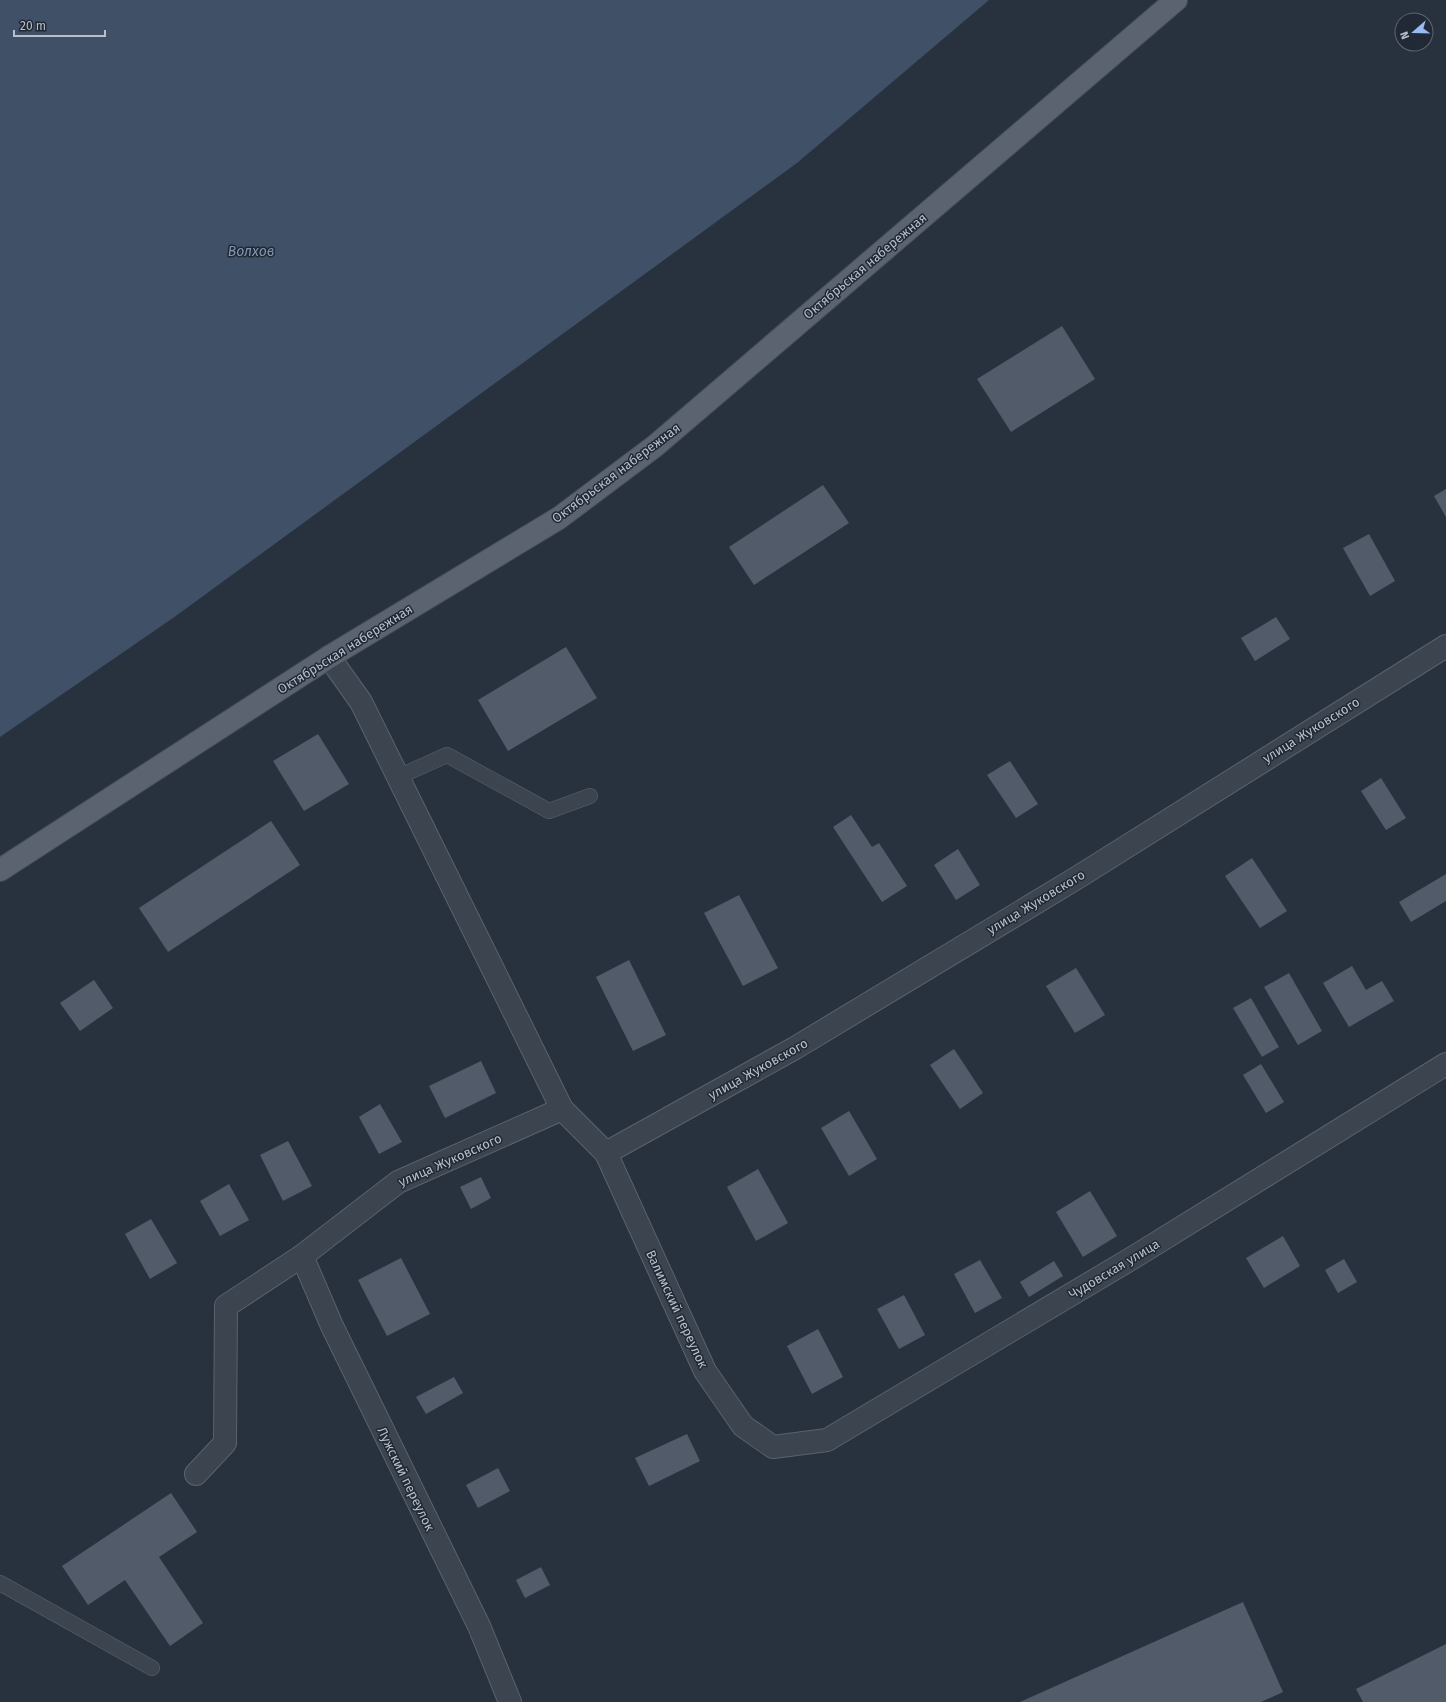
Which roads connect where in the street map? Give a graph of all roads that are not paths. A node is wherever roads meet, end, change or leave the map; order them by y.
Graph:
1 (1176, 0) edge
2 (1446, 646) edge
3 (329, 657) junction
4 (398, 777) junction
5 (590, 796) dead end
6 (0, 870) edge
7 (1446, 1064) edge
8 (562, 1109) junction
9 (606, 1153) junction
10 (302, 1256) junction
11 (773, 1447) joint
12 (196, 1474) dead end
13 (0, 1583) edge
14 (152, 1668) dead end
15 (510, 1702) edge

1 - 3 main road, Октябрьская набережная
2 - 9 street, улица Жуковского
3 - 4 street
3 - 6 main road, Октябрьская набережная
4 - 5 lane
4 - 8 street
7 - 11 street, Чудовская улица
8 - 9 street
8 - 10 street, улица Жуковского
9 - 11 street, Валимский переулок
10 - 12 street, улица Жуковского
10 - 15 street, Лужский переулок
13 - 14 lane

